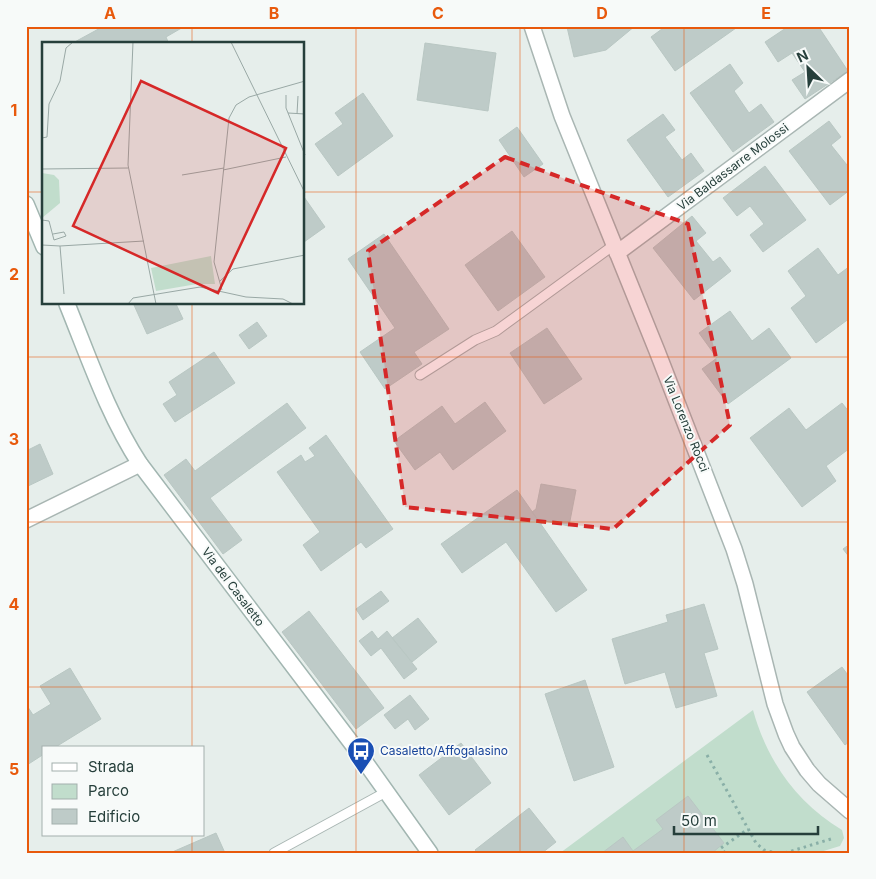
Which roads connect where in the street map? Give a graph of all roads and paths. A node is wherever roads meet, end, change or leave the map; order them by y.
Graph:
1 (532, 26) edge
2 (850, 80) edge
3 (26, 204) edge
4 (42, 242) edge
5 (615, 249) junction
6 (67, 305) edge
7 (420, 375) dead end
8 (140, 464) junction
9 (26, 520) edge
10 (707, 755) dead end
11 (386, 792) junction
12 (850, 811) edge
13 (748, 829) junction
14 (830, 839) dead end
15 (274, 853) edge
16 (430, 853) edge
17 (725, 853) edge
18 (776, 853) edge
19 (785, 853) edge

1 - 5 street, Via Lorenzo Rocci
2 - 5 street, Via Baldassarre Molossi
3 - 4 street
5 - 7 lane
5 - 12 street, Via Lorenzo Rocci
6 - 8 street, Via del Casaletto
8 - 9 street
8 - 11 street, Via del Casaletto
10 - 13 path
11 - 15 lane
11 - 16 street, Via del Casaletto
13 - 17 path
13 - 18 path
14 - 19 path

